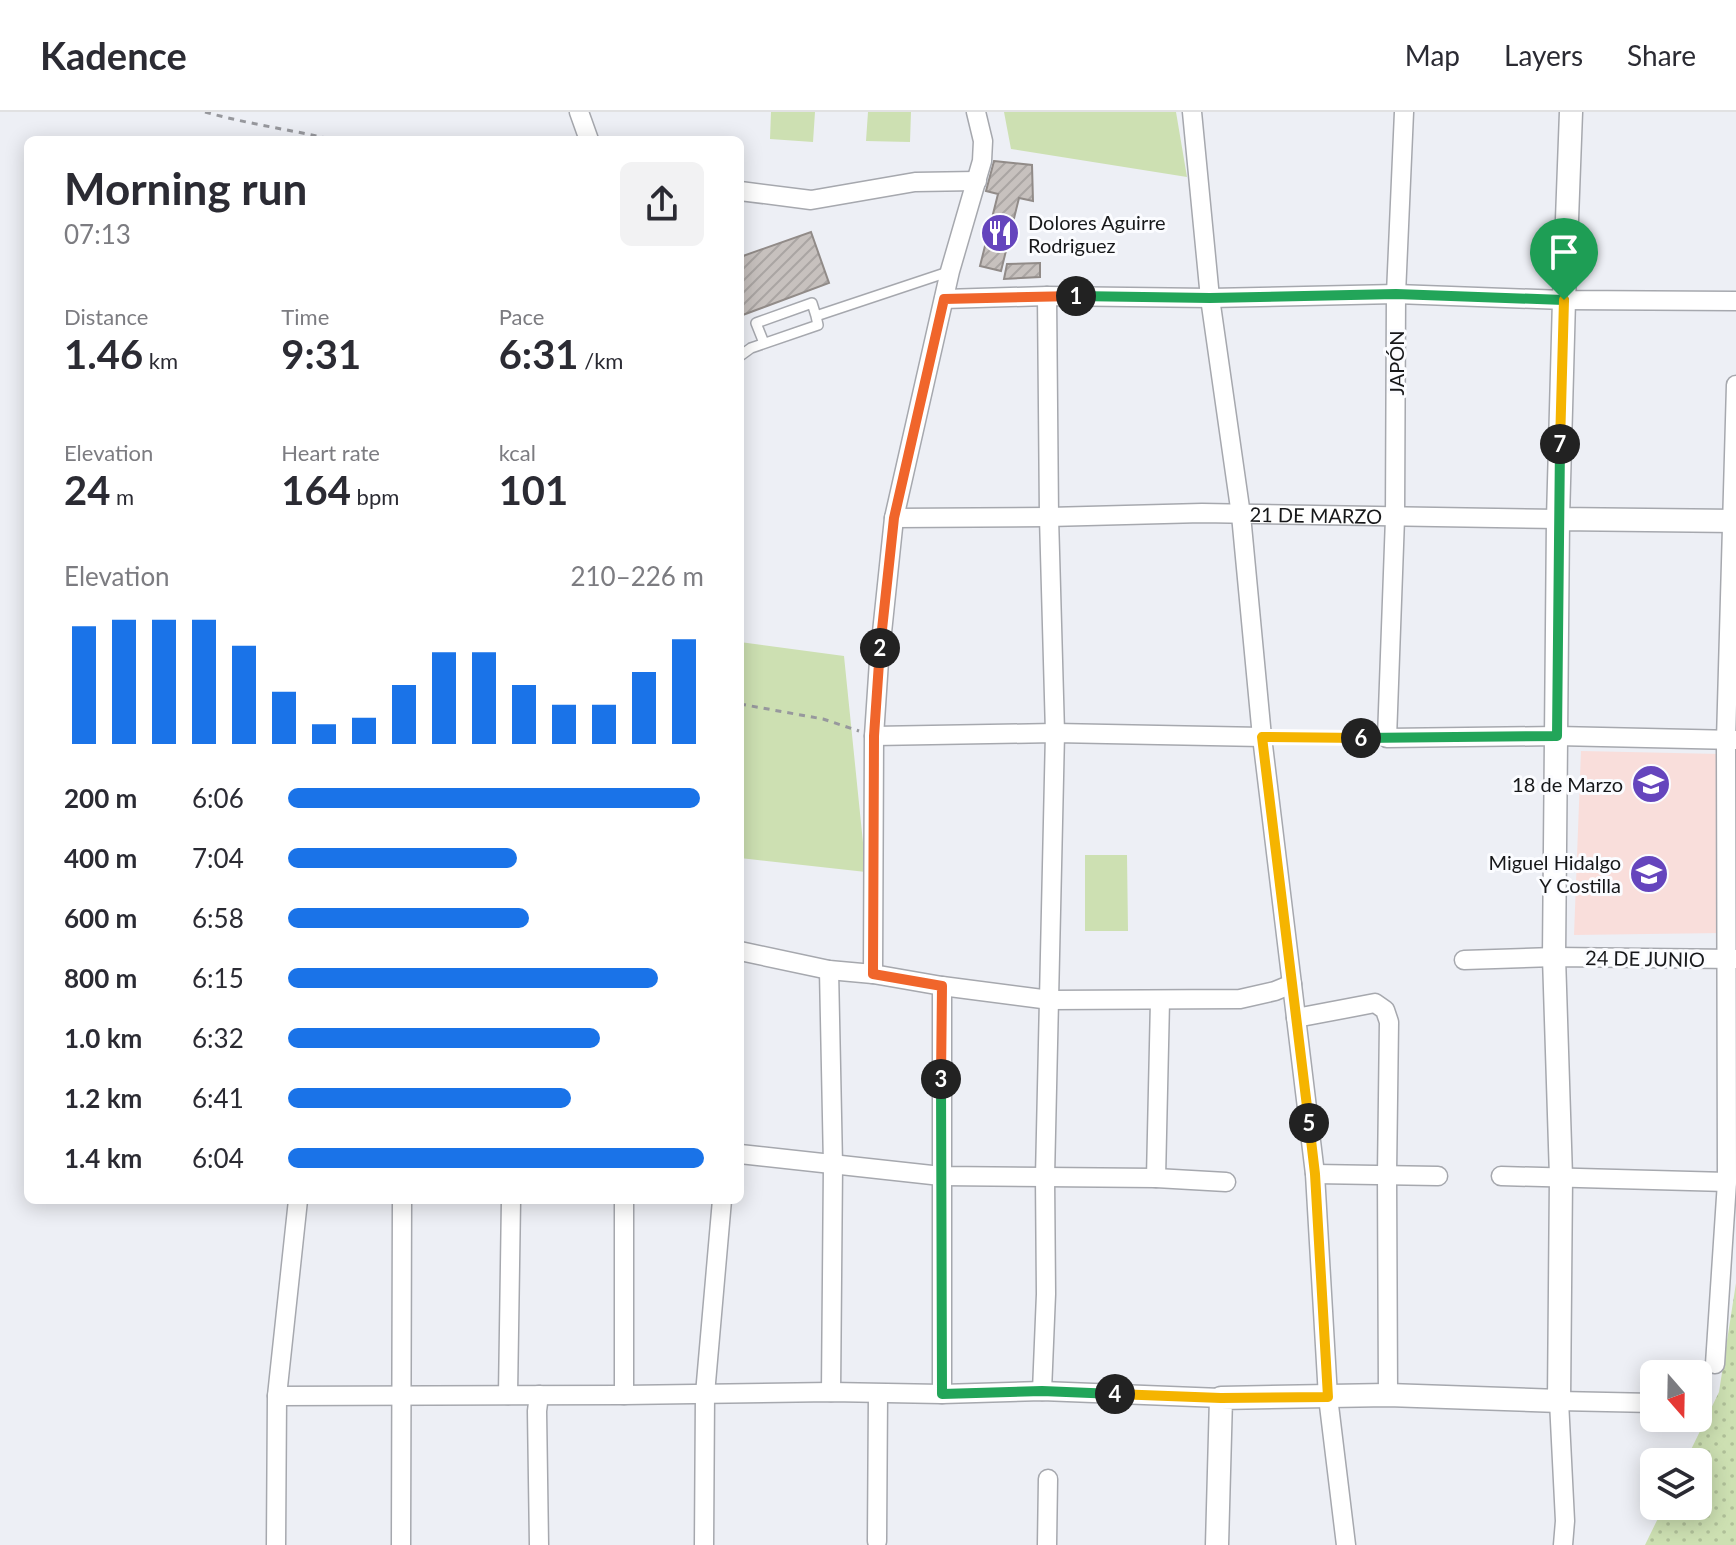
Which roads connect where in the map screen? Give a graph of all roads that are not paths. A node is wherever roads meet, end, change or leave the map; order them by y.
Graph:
1 (579, 112) edge
2 (976, 112) edge
3 (1192, 112) edge
4 (1404, 112) edge
5 (1571, 112) edge
6 (588, 136) edge
7 (977, 181) junction
8 (744, 192) edge
9 (950, 271) junction
10 (1396, 294) junction
11 (1047, 296) junction
12 (1210, 298) junction
13 (944, 299) junction
14 (1564, 300) junction
15 (1736, 301) edge
16 (816, 316) junction
17 (764, 343) junction
18 (744, 353) edge
19 (1736, 385) edge
20 (1241, 515) junction
21 (1049, 517) junction
22 (894, 518) junction
23 (1395, 518) junction
24 (1558, 519) junction
25 (1734, 520) edge
26 (1055, 733) junction
27 (874, 736) junction
28 (1557, 736) junction
29 (1262, 737) junction
30 (1731, 740) edge
31 (744, 952) edge
32 (1554, 957) junction
33 (1731, 959) edge
34 (1464, 960) dead end
35 (829, 970) junction
36 (873, 974) junction
37 (1292, 984) junction
38 (942, 986) junction
39 (1050, 1000) junction
40 (1160, 1001) junction
41 (1296, 1018) junction
42 (744, 1154) edge
43 (833, 1165) junction
44 (1315, 1174) junction
45 (1387, 1174) junction
46 (941, 1176) junction
47 (1438, 1176) dead end
48 (1501, 1176) dead end
49 (1045, 1177) junction
50 (1561, 1177) junction
51 (1156, 1178) junction
52 (1226, 1182) dead end
53 (1727, 1182) junction
54 (298, 1204) edge
55 (402, 1204) edge
56 (511, 1204) edge
57 (624, 1204) edge
58 (722, 1204) edge
59 (1715, 1364) dead end
60 (1042, 1391) junction
61 (831, 1392) junction
62 (705, 1394) junction
63 (878, 1394) junction
64 (942, 1394) junction
65 (401, 1395) junction
66 (508, 1395) junction
67 (539, 1395) junction
68 (624, 1395) junction
69 (1388, 1395) junction
70 (277, 1396) junction
71 (1328, 1397) junction
72 (1221, 1398) junction
73 (1559, 1401) junction
74 (1640, 1403) edge
75 (1048, 1479) dead end
76 (877, 1541) dead end
77 (276, 1545) edge
78 (401, 1545) edge
79 (539, 1545) edge
80 (704, 1545) edge
81 (1047, 1545) edge
82 (1217, 1545) edge
83 (1346, 1545) edge
84 (1563, 1545) edge

1 - 6 street
2 - 7 street
3 - 12 street
4 - 10 street, JAPÓN
5 - 14 street
7 - 8 street
7 - 9 street
9 - 13 street
9 - 16 lane
10 - 12 street
10 - 14 street
10 - 23 street, JAPÓN
11 - 12 street
11 - 13 street
11 - 21 street
12 - 20 street
13 - 22 street
14 - 15 street
14 - 24 street
16 - 17 lane
16 - 17 lane
17 - 18 lane
19 - 25 street
20 - 21 street, 21 DE MARZO
20 - 23 street, 21 DE MARZO
20 - 29 street
21 - 22 street, 21 DE MARZO
21 - 26 street
22 - 27 street
23 - 24 street, 21 DE MARZO
23 - 28 street, JAPÓN
24 - 25 street, 21 DE MARZO
24 - 28 street
25 - 30 street
26 - 27 street
26 - 29 street
26 - 39 street
27 - 36 street
28 - 30 street
28 - 32 street
29 - 37 street
30 - 33 street
31 - 35 street
32 - 33 street, 24 DE JUNIO
32 - 34 street, 24 DE JUNIO
32 - 50 street
33 - 53 street
35 - 36 street
35 - 43 street
36 - 38 street
37 - 40 street
37 - 41 street
38 - 39 street
38 - 46 street
39 - 40 street
39 - 49 street
40 - 51 street
41 - 44 street
41 - 45 street
42 - 43 street
43 - 46 street
43 - 61 street
44 - 45 street
44 - 71 street
45 - 47 street
45 - 69 street
46 - 49 street
46 - 64 street
48 - 50 street
49 - 51 street
49 - 60 street
50 - 53 street
50 - 73 street
51 - 52 street
53 - 59 street
54 - 70 street
55 - 65 street
56 - 66 street
57 - 68 street
58 - 62 street
60 - 64 street
60 - 72 street
61 - 62 street
61 - 63 street
62 - 68 street
62 - 80 street
63 - 64 street
63 - 76 street
65 - 66 street
65 - 70 street
65 - 78 street
66 - 67 street
67 - 68 street
67 - 79 street
69 - 71 street
69 - 73 street
70 - 77 street
71 - 72 street
71 - 83 street
72 - 82 street
73 - 74 street
73 - 84 street
75 - 81 street

